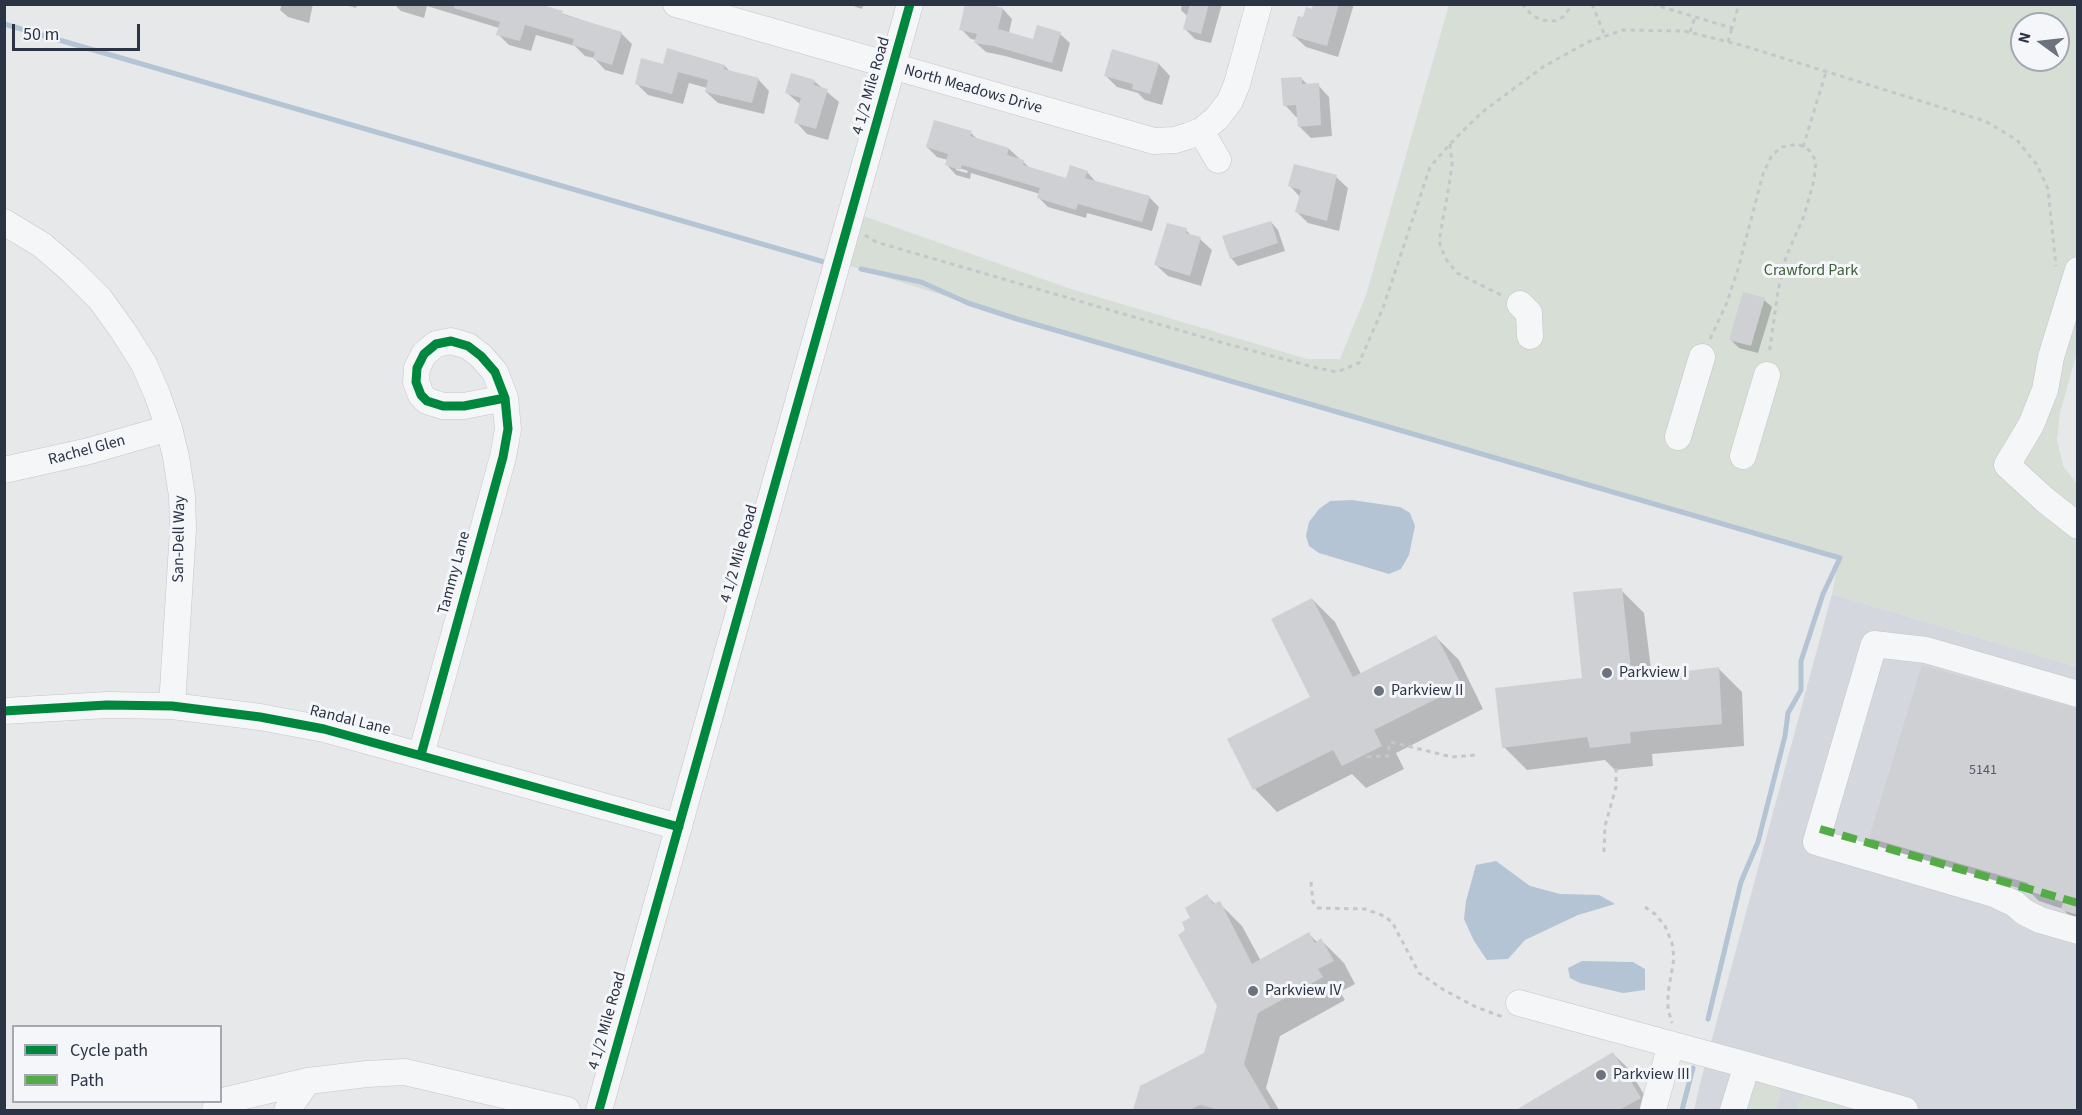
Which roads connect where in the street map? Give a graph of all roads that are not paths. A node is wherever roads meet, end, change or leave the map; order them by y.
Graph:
1 (676, 4) edge
2 (910, 4) edge
3 (1259, 4) edge
4 (893, 67) junction
5 (1201, 130) junction
6 (1218, 160) dead end
7 (4, 222) edge
8 (2067, 270) edge
9 (1520, 304) road end
10 (1530, 336) dead end
11 (1702, 357) road end
12 (1767, 375) road end
13 (505, 398) dead end
14 (169, 428) junction
15 (1678, 438) dead end
16 (1743, 456) dead end
17 (4, 470) edge
18 (2078, 526) edge
19 (2078, 694) edge
20 (172, 706) junction
21 (4, 711) edge
22 (421, 755) junction
23 (679, 827) junction
24 (2078, 931) edge
25 (1512, 1010) road end
26 (1672, 1033) junction
27 (1747, 1065) junction
28 (308, 1081) junction
29 (215, 1110) edge
30 (287, 1110) edge
31 (567, 1110) edge
32 (599, 1110) edge
33 (1653, 1110) edge
34 (1733, 1110) edge
35 (1905, 1110) edge

1 - 4 street, North Meadows Drive
2 - 4 street, 4 1/2 Mile Road
3 - 5 street
4 - 5 street, North Meadows Drive
4 - 23 street, 4 1/2 Mile Road
5 - 6 street
7 - 14 street, San-Dell Way
8 - 18 street
9 - 10 street
11 - 15 street
12 - 16 street
13 - 22 street, Tammy Lane
14 - 17 street, Rachel Glen
14 - 20 street, San-Dell Way
19 - 24 street
20 - 21 street, Randal Lane
20 - 22 street, Randal Lane
22 - 23 street, Randal Lane
23 - 32 street, 4 1/2 Mile Road
25 - 26 street
26 - 27 street
26 - 33 street
27 - 34 street
27 - 35 street
28 - 29 street
28 - 30 street
28 - 31 street

